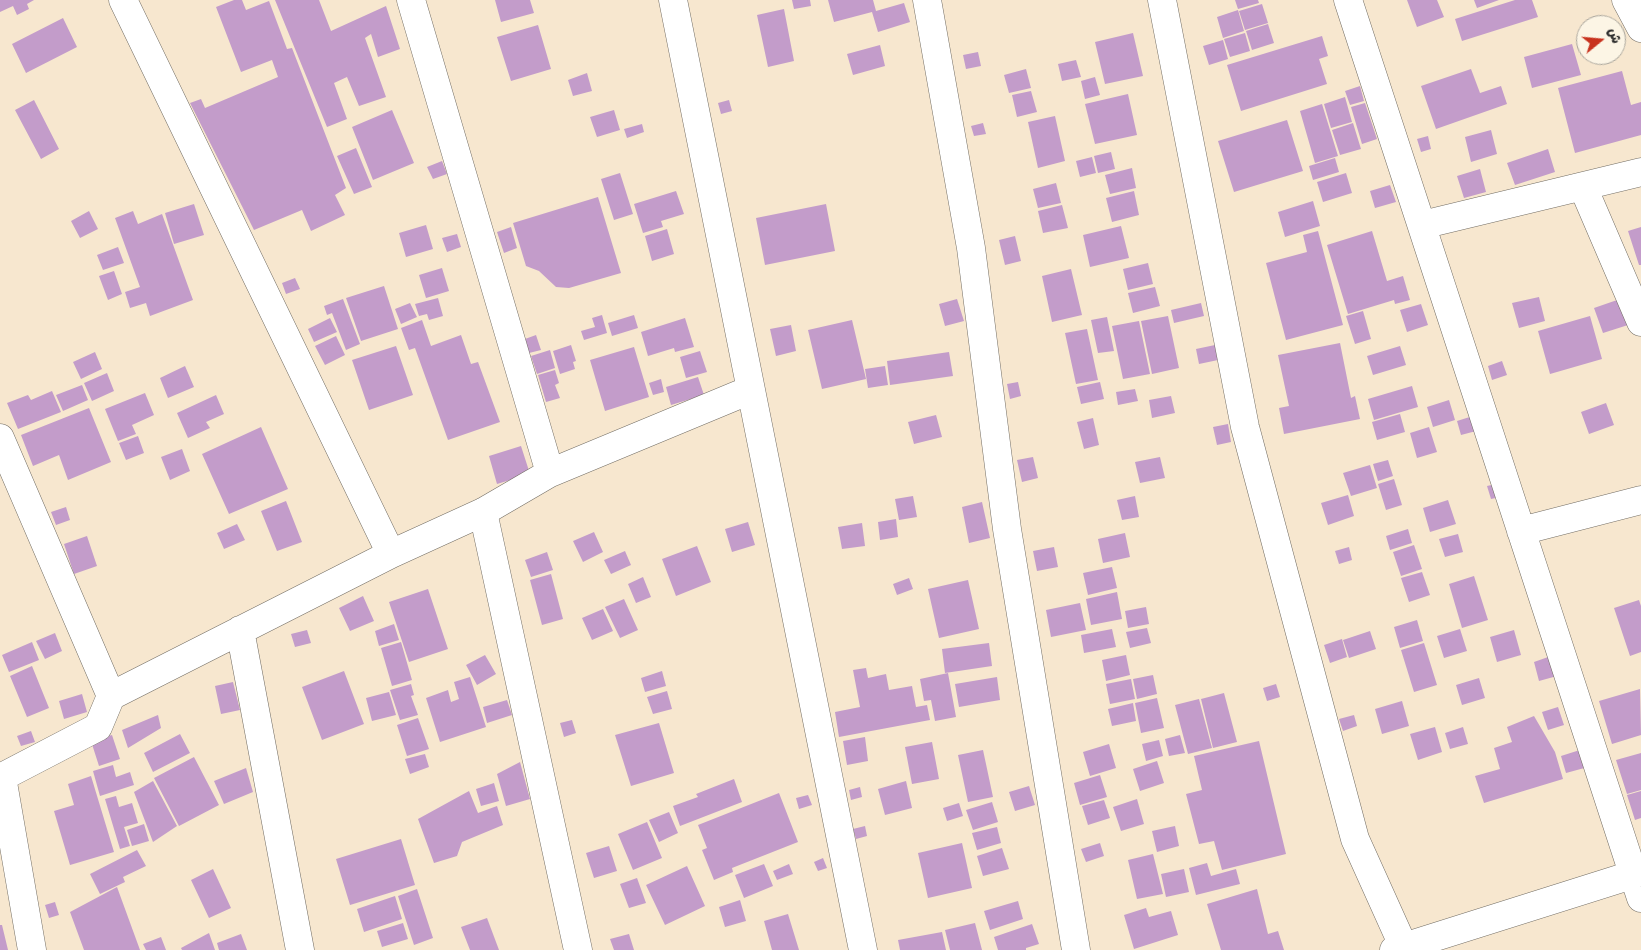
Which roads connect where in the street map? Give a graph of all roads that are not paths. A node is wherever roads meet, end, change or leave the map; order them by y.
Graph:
1 (123, 0) edge
2 (411, 0) edge
3 (673, 0) edge
4 (927, 0) edge
5 (1162, 0) edge
6 (1348, 0) edge
7 (1626, 0) edge
8 (1641, 28) edge
9 (1641, 172) edge
10 (1583, 188) junction
11 (1422, 225) junction
12 (1641, 322) edge
13 (750, 390) junction
14 (0, 438) edge
15 (550, 473) junction
16 (1641, 500) edge
17 (483, 512) junction
18 (1521, 531) junction
19 (391, 554) junction
20 (240, 630) junction
21 (111, 696) junction
22 (1, 777) edge
23 (1638, 881) edge
24 (1401, 949) edge
25 (32, 950) edge
26 (300, 950) edge
27 (578, 950) edge
28 (863, 950) edge
29 (1076, 950) edge

1 - 19 street
2 - 15 street
3 - 13 street
4 - 29 street
5 - 24 street
6 - 11 street
7 - 8 street
9 - 10 street
10 - 11 street
10 - 12 street
11 - 18 street
13 - 15 street
13 - 28 street
14 - 21 street
15 - 17 street
16 - 18 street
17 - 19 street
17 - 27 street
18 - 23 street
19 - 20 street
20 - 21 street
20 - 26 street
21 - 22 street
22 - 25 street
23 - 24 street

